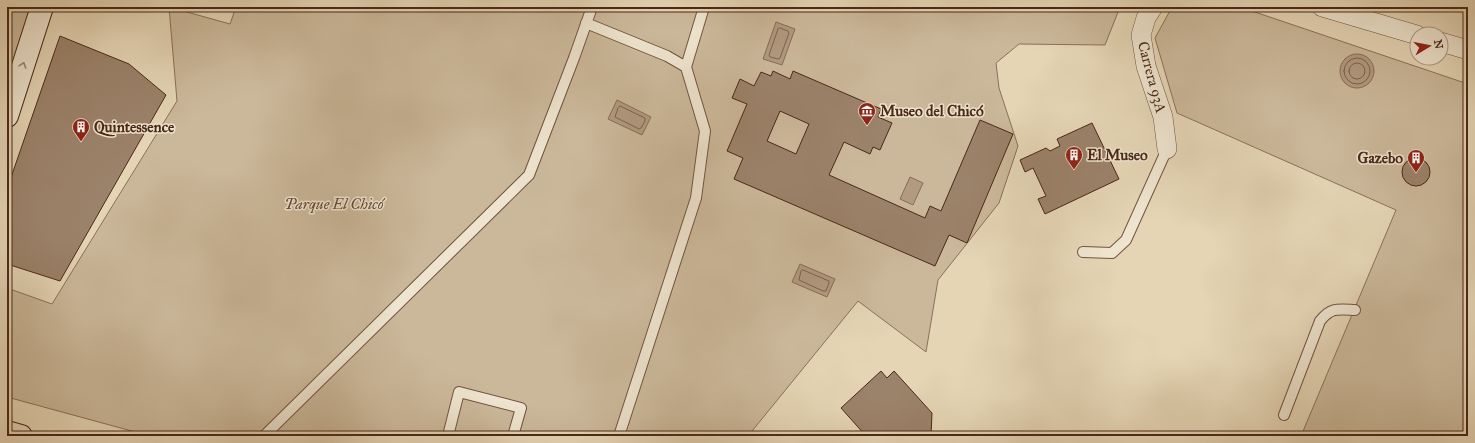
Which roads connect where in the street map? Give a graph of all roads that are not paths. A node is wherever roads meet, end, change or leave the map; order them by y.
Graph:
1 (42, 7) edge
2 (592, 7) edge
3 (704, 7) edge
4 (1153, 7) edge
5 (1322, 7) edge
6 (586, 23) junction
7 (1409, 33) edge
8 (1449, 44) edge
9 (1468, 50) edge
10 (686, 67) junction
11 (7, 116) edge
12 (1167, 149) joint
13 (1083, 252) dead end
14 (1355, 310) dead end
15 (1284, 415) dead end
16 (7, 432) edge
17 (21, 436) edge
18 (264, 436) edge
19 (448, 436) edge
20 (513, 436) edge
21 (619, 436) edge

11 -> 1 main road
2 - 6 lane
3 - 10 lane
4 - 12 street, Carrera 93A
5 - 7 street
6 - 10 lane
6 - 18 lane
8 - 9 street
10 - 21 lane
12 - 13 lane
14 - 15 lane
16 - 17 main road
19 - 20 lane

